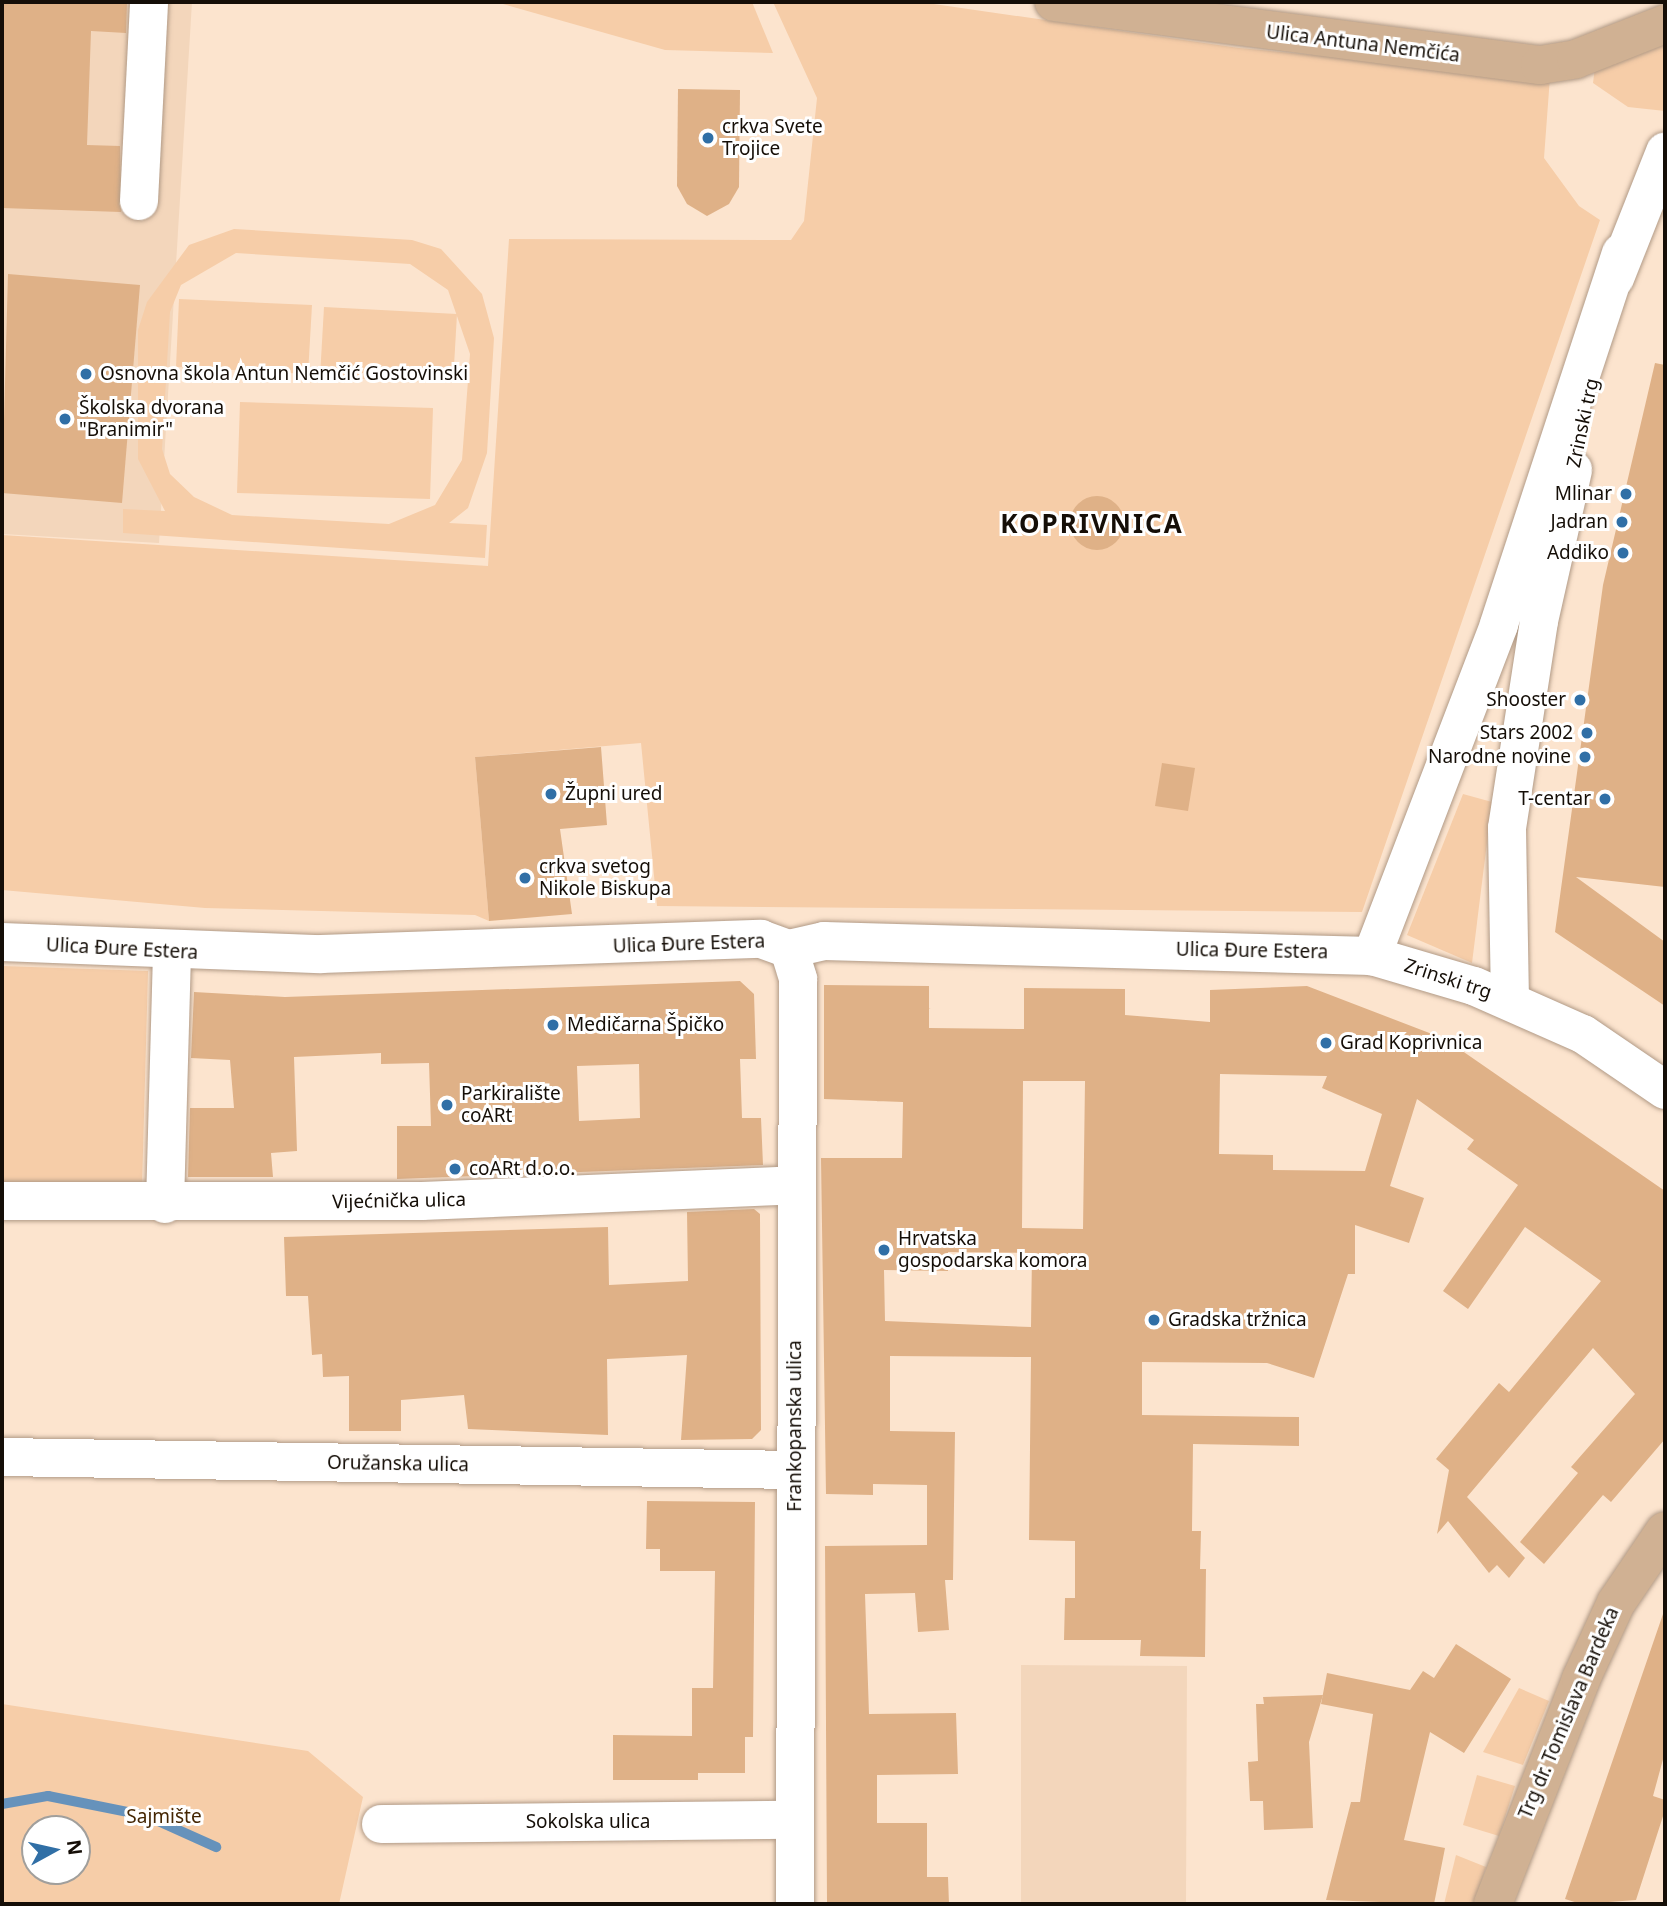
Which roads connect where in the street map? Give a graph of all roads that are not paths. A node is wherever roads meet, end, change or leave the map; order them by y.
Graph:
1 (149, 2) edge
2 (1054, 2) edge
3 (1665, 24) edge
4 (1665, 152) edge
5 (139, 201) dead end
6 (1621, 253) junction
7 (2, 942) edge
8 (789, 949) junction
9 (172, 953) junction
10 (1372, 956) junction
11 (1510, 1001) junction
12 (1665, 1090) edge
13 (796, 1185) junction
14 (2, 1201) edge
15 (165, 1204) junction
16 (2, 1457) edge
17 (795, 1470) junction
18 (1665, 1531) edge
19 (795, 1820) junction
20 (381, 1824) dead end
21 (795, 1904) edge
22 (1493, 1904) edge

1 - 5 street
2 - 3 main road, Ulica Antuna Nemčića
4 - 6 street, Zrinski trg
6 - 10 street, Zrinski trg
6 - 11 street, Zrinski trg
7 - 9 street, Ulica Đure Estera
8 - 9 street, Ulica Đure Estera
8 - 10 street, Ulica Đure Estera
8 - 13 street, Frankopanska ulica
9 - 15 street
10 - 11 street, Zrinski trg
11 - 12 street
13 - 15 street, Vijećnička ulica
13 - 17 street, Frankopanska ulica
14 - 15 street, Vijećnička ulica
16 - 17 street, Oružanska ulica
17 - 19 street, Frankopanska ulica
18 - 22 main road, Trg dr. Tomislava Bardeka
19 - 20 street, Sokolska ulica
19 - 21 street, Frankopanska ulica

